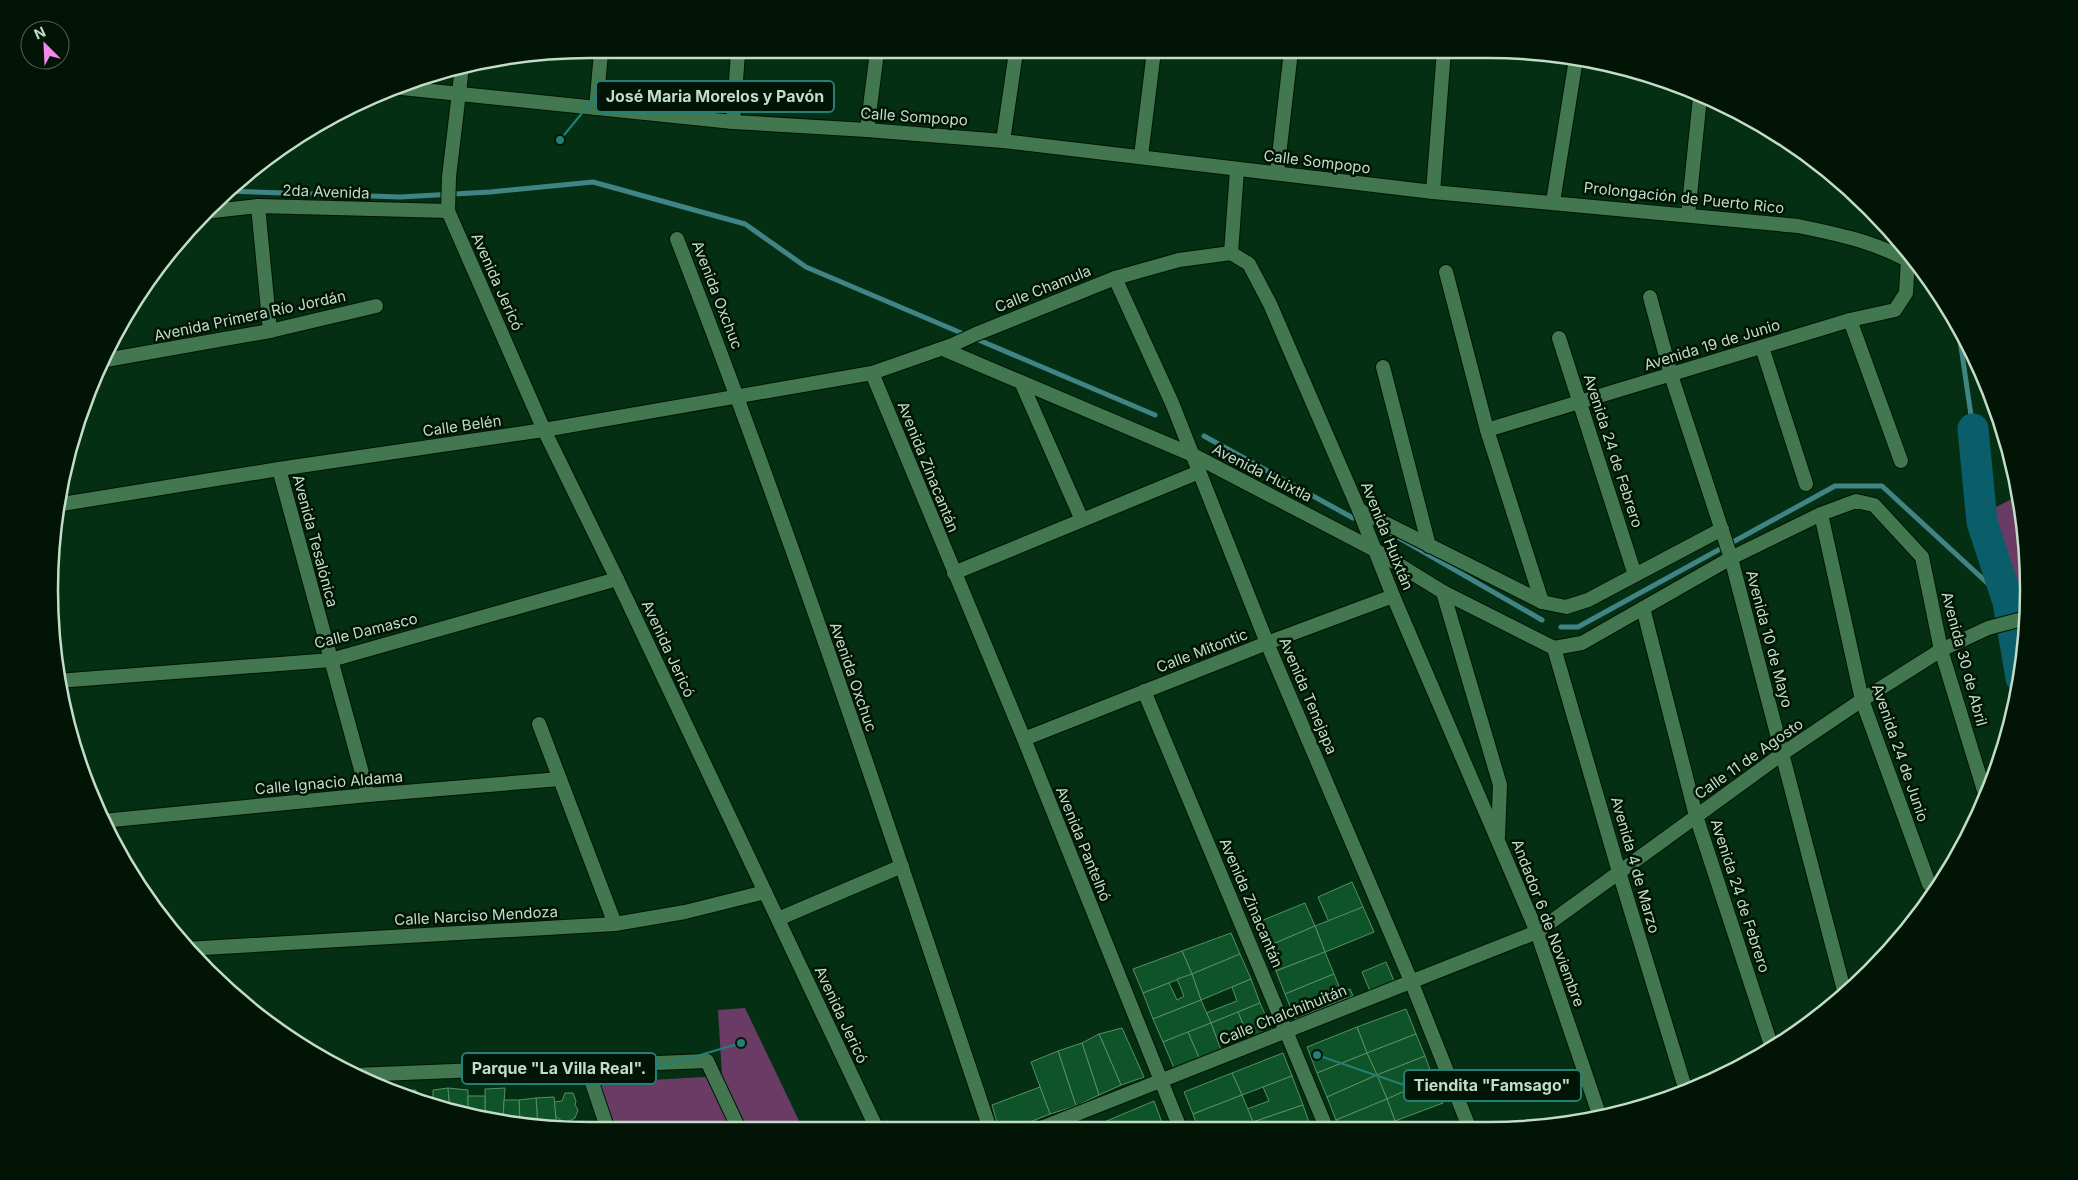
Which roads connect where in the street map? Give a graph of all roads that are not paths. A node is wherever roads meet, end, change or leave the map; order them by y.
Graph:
1 (601, 58) edge
2 (738, 58) edge
3 (876, 58) edge
4 (1015, 58) edge
5 (1153, 58) edge
6 (1291, 58) edge
7 (1443, 58) edge
8 (1575, 65) edge
9 (461, 74) edge
10 (409, 90) edge
11 (460, 94) junction
12 (1700, 101) edge
13 (596, 108) junction
14 (733, 122) junction
15 (867, 130) junction
16 (1003, 140) junction
17 (1141, 156) junction
18 (1237, 170) junction
19 (1277, 173) junction
20 (1433, 192) junction
21 (1553, 202) junction
22 (258, 206) junction
23 (448, 208) junction
24 (216, 211) edge
25 (1688, 215) junction
26 (677, 239) dead end
27 (1231, 253) junction
28 (1903, 257) edge
29 (1908, 263) edge
30 (1446, 272) dead end
31 (1115, 278) junction
32 (1650, 296) dead end
33 (376, 306) dead end
34 (1850, 320) junction
35 (270, 331) junction
36 (1559, 338) dead end
37 (947, 347) junction
38 (1762, 347) junction
39 (110, 359) edge
40 (1383, 367) dead end
41 (872, 373) junction
42 (1672, 374) junction
43 (1022, 384) junction
44 (739, 397) junction
45 (1580, 402) junction
46 (544, 430) junction
47 (1487, 430) junction
48 (1193, 455) junction
49 (1901, 461) dead end
50 (278, 469) junction
51 (1199, 472) junction
52 (1806, 484) dead end
53 (65, 504) edge
54 (1359, 510) junction
55 (1821, 514) junction
56 (1082, 520) junction
57 (1722, 531) junction
58 (1429, 546) junction
59 (1375, 550) junction
60 (1730, 554) junction
61 (954, 573) junction
62 (1635, 575) junction
63 (617, 579) junction
64 (1443, 592) junction
65 (1393, 596) junction
66 (1542, 602) junction
67 (1642, 608) junction
68 (2019, 620) edge
69 (1267, 643) junction
70 (1554, 648) junction
71 (1941, 650) junction
72 (331, 660) junction
73 (66, 680) edge
74 (1144, 691) junction
75 (1862, 700) junction
76 (539, 724) dead end
77 (1024, 740) junction
78 (1782, 754) junction
79 (560, 779) junction
80 (1983, 786) edge
81 (368, 795) junction
82 (1696, 816) junction
83 (109, 820) edge
84 (1498, 842) junction
85 (902, 866) junction
86 (1619, 872) junction
87 (1929, 884) dead end
88 (765, 892) junction
89 (778, 919) junction
90 (615, 924) junction
91 (1537, 932) junction
92 (196, 948) edge
93 (1411, 981) junction
94 (1842, 987) edge
95 (1287, 1031) junction
96 (1770, 1041) edge
97 (586, 1065) junction
98 (367, 1074) edge
99 (1160, 1082) junction
100 (1684, 1085) edge
101 (1598, 1111) edge
102 (605, 1122) edge
103 (735, 1122) edge
104 (874, 1122) edge
105 (988, 1122) edge
106 (1057, 1122) edge
107 (1177, 1122) edge
108 (1324, 1122) edge
109 (1467, 1122) edge

1 - 13 street
2 - 14 street
3 - 15 street
4 - 16 street
5 - 17 street
6 - 19 street
7 - 20 street
8 - 21 street
9 - 11 street, Avenida Jericó
10 - 11 street, Calle Sompopo
11 - 13 street, Calle Sompopo
11 - 23 street, Avenida Jericó
12 - 25 street
13 - 14 street, Calle Sompopo
14 - 15 street, Calle Sompopo
15 - 16 street, Calle Sompopo
16 - 17 street, Calle Sompopo
17 - 18 street, Calle Sompopo
18 - 19 street, Calle Sompopo
18 - 27 street
19 - 20 street, Calle Sompopo
20 - 21 street, Prolongación de Puerto Rico
21 - 25 street, Prolongación de Puerto Rico
22 - 23 street, 2da Avenida
22 - 24 street, 2da Avenida
22 - 35 street
23 - 46 street, Avenida Jericó
25 - 28 street, Prolongación de Puerto Rico
26 - 44 street, Avenida Oxchuc
27 - 31 street, Calle Chamula
27 - 54 street, Avenida Huixtán
29 - 34 street, Avenida 19 de Junio
30 - 47 street
31 - 37 street, Calle Chamula
31 - 48 street, Avenida Tenejapa
32 - 42 street, Avenida 10 de Mayo
33 - 35 street, Avenida Primera Río Jordán
34 - 38 street, Avenida 19 de Junio
34 - 49 street
35 - 39 street, Avenida Primera Río Jordán
36 - 45 street, Avenida 24 de Febrero
37 - 41 street, Calle Chamula
37 - 43 street, Avenida Huixtla
38 - 42 street, Avenida 19 de Junio
38 - 52 street
40 - 58 street
41 - 44 street, Calle Belén
41 - 61 street, Avenida Zinacantán
42 - 45 street, Avenida 19 de Junio
42 - 57 street, Avenida 10 de Mayo
43 - 48 street, Avenida Huixtla
43 - 56 street
44 - 46 street, Calle Belén
44 - 85 street, Avenida Oxchuc
45 - 47 street, Avenida 19 de Junio
45 - 62 street, Avenida 24 de Febrero
46 - 50 street, Calle Belén
46 - 63 street, Avenida Jericó
47 - 66 street
48 - 51 street, Avenida Tenejapa
48 - 59 street, Avenida Huixtla
50 - 53 street, Calle Belén
50 - 72 street, Avenida Tesalónica
51 - 56 street
51 - 69 street, Avenida Tenejapa
54 - 58 street
54 - 59 street, Avenida Huixtán
55 - 60 street
55 - 71 street, Avenida 30 de Abril
55 - 75 street, Avenida 24 de Junio
56 - 61 street
57 - 60 street, Avenida 10 de Mayo
57 - 62 street
58 - 66 street
59 - 64 street, Avenida Huixtla
59 - 65 street, Avenida Huixtán
60 - 67 street
60 - 78 street, Avenida 10 de Mayo
61 - 77 street, Avenida Pantelhó
62 - 66 street
63 - 72 street, Calle Damasco
63 - 88 street, Avenida Jericó
64 - 70 street, Avenida Huixtla
64 - 84 street, Andador 6 de Noviembre
65 - 69 street, Calle Mitontic
65 - 84 street, Avenida Huixtán
67 - 70 street
67 - 82 street, Avenida 24 de Febrero
68 - 71 street, Calle 11 de Agosto
69 - 74 street, Calle Mitontic
69 - 93 street, Avenida Tenejapa
70 - 86 street, Avenida 4 de Marzo
71 - 75 street, Calle 11 de Agosto
71 - 80 street, Avenida 30 de Abril
72 - 73 street, Calle Damasco
72 - 81 street, Avenida Tesalónica
74 - 77 street, Calle Mitontic
74 - 95 street, Avenida Zinacantán
75 - 78 street, Calle 11 de Agosto
75 - 87 street, Avenida 24 de Junio
76 - 79 street
77 - 99 street, Avenida Pantelhó
78 - 82 street, Calle 11 de Agosto
78 - 94 street, Avenida 10 de Mayo
79 - 81 street, Calle Ignacio Aldama
79 - 90 street
81 - 83 street, Calle Ignacio Aldama
82 - 86 street, Calle 11 de Agosto
82 - 96 street, Avenida 24 de Febrero
84 - 91 street, Andador 6 de Noviembre
85 - 89 street
85 - 105 street, Avenida Oxchuc
86 - 91 street, Calle 11 de Agosto
86 - 100 street, Avenida 4 de Marzo
88 - 89 street, Avenida Jericó
88 - 90 street, Calle Narciso Mendoza
89 - 104 street, Avenida Jericó
90 - 92 street, Calle Narciso Mendoza
91 - 93 street, Calle Chalchihuitán
91 - 101 street, Andador 6 de Noviembre
93 - 95 street, Calle Chalchihuitán
93 - 109 street, Avenida Tenejapa
95 - 99 street, Calle Chalchihuitán
95 - 108 street, Avenida Zinacantán
97 - 98 street
97 - 102 street
97 - 103 street
99 - 106 street, Calle Chalchihuitán
99 - 107 street, Avenida Pantelhó

